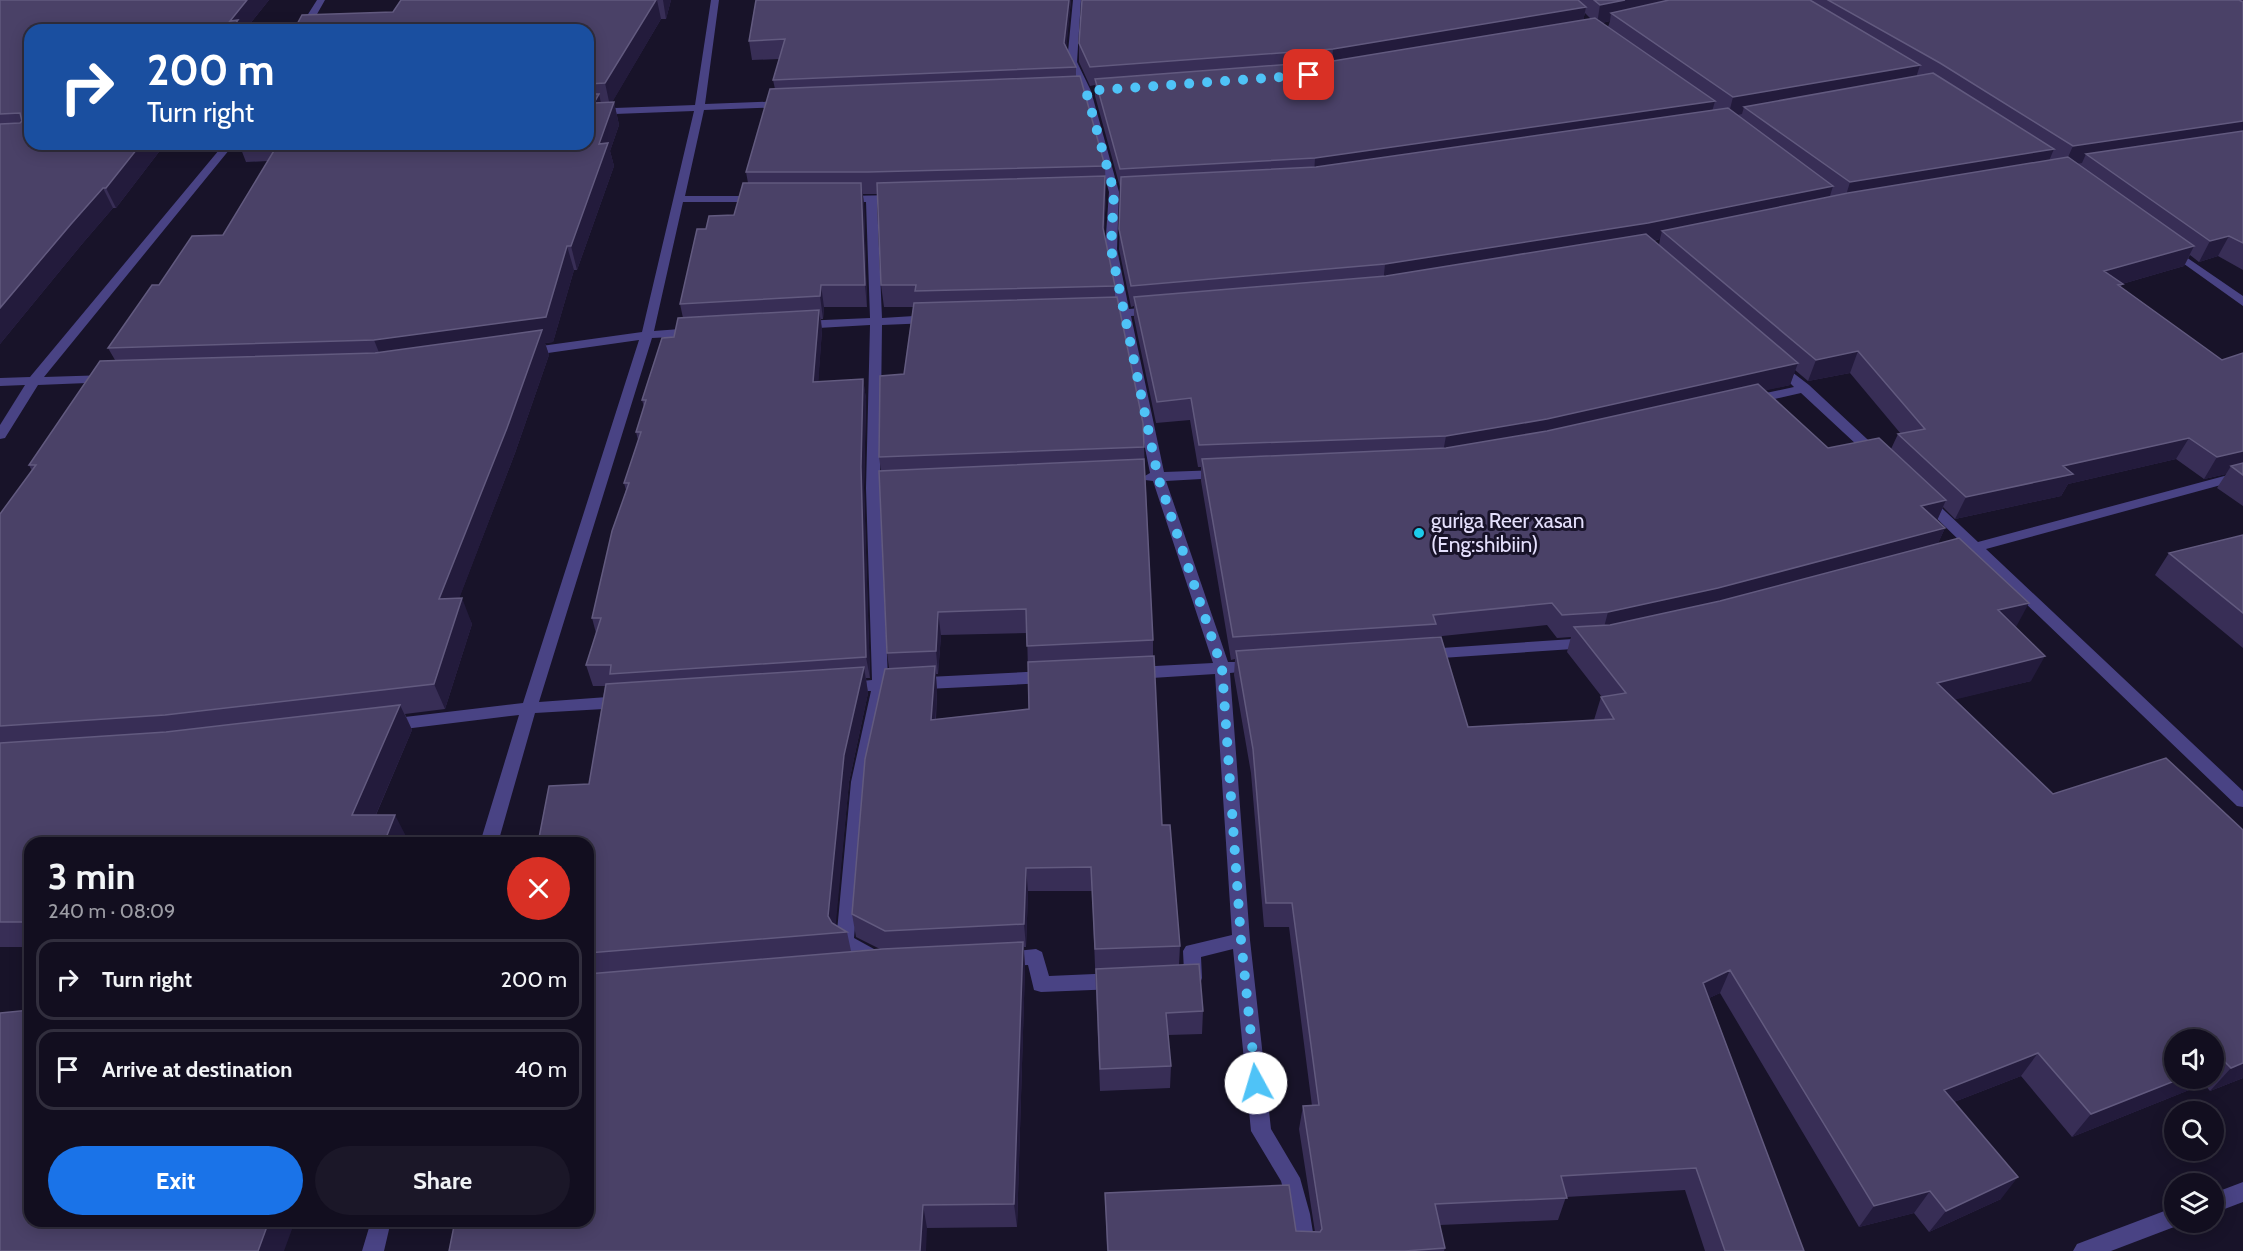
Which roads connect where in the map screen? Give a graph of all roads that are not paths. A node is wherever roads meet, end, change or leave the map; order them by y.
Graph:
1 (321, 0) edge
2 (715, 0) edge
3 (1081, 4) edge
4 (307, 24) edge
5 (793, 104) edge
6 (700, 108) junction
7 (594, 112) edge
8 (224, 150) edge
9 (906, 198) edge
10 (679, 199) junction
11 (770, 199) edge
12 (837, 199) edge
13 (871, 199) junction
14 (2157, 240) edge
15 (2243, 302) edge
16 (1170, 309) edge
17 (1123, 313) junction
18 (1088, 314) edge
19 (946, 319) edge
20 (876, 321) junction
21 (784, 327) edge
22 (704, 332) edge
23 (647, 335) junction
24 (510, 354) edge
25 (1769, 357) edge
26 (115, 379) edge
27 (34, 381) junction
28 (0, 382) edge
29 (1805, 388) junction
30 (1736, 404) edge
31 (0, 435) edge
32 (1882, 460) edge
33 (1229, 473) edge
34 (2243, 475) edge
35 (1158, 477) junction
36 (1134, 478) edge
37 (908, 487) edge
38 (873, 488) junction
39 (1916, 492) edge
40 (1976, 548) junction
41 (1941, 557) edge
42 (1602, 642) edge
43 (1412, 655) edge
44 (1269, 665) edge
45 (1222, 668) junction
46 (1116, 674) edge
47 (1056, 676) edge
48 (880, 685) junction
49 (833, 688) edge
50 (634, 701) edge
51 (529, 708) junction
52 (378, 726) edge
53 (2243, 801) edge
54 (491, 837) edge
55 (1241, 940) junction
56 (990, 959) edge
57 (853, 967) edge
58 (1170, 979) edge
59 (1135, 980) edge
60 (2243, 1192) edge
61 (2224, 1199) edge
62 (2164, 1221) edge
63 (379, 1227) edge
64 (373, 1251) edge
65 (1305, 1251) edge
66 (2084, 1251) edge

1 - 4 street
2 - 6 street
3 - 17 street
5 - 6 street
6 - 7 street
6 - 10 street
8 - 27 street
9 - 13 street
10 - 11 street
10 - 23 street
12 - 13 street
13 - 20 street
14 - 15 street
16 - 17 street
17 - 18 street
17 - 35 street
19 - 20 street
20 - 21 street
20 - 38 street
22 - 23 street
23 - 24 street
23 - 51 street
25 - 29 street
26 - 27 street
27 - 28 street
27 - 31 street
29 - 30 street
29 - 32 street
33 - 35 street
34 - 40 street
35 - 36 street
35 - 45 street
37 - 38 street
38 - 48 street
39 - 40 street
40 - 41 street
40 - 53 street
42 - 43 street
44 - 45 street
45 - 46 street
45 - 55 street
47 - 48 street
48 - 49 street
48 - 57 street
50 - 51 street
51 - 52 street
51 - 54 street
55 - 58 street
55 - 65 street
56 - 59 street
60 - 61 street
62 - 66 street
63 - 64 street

